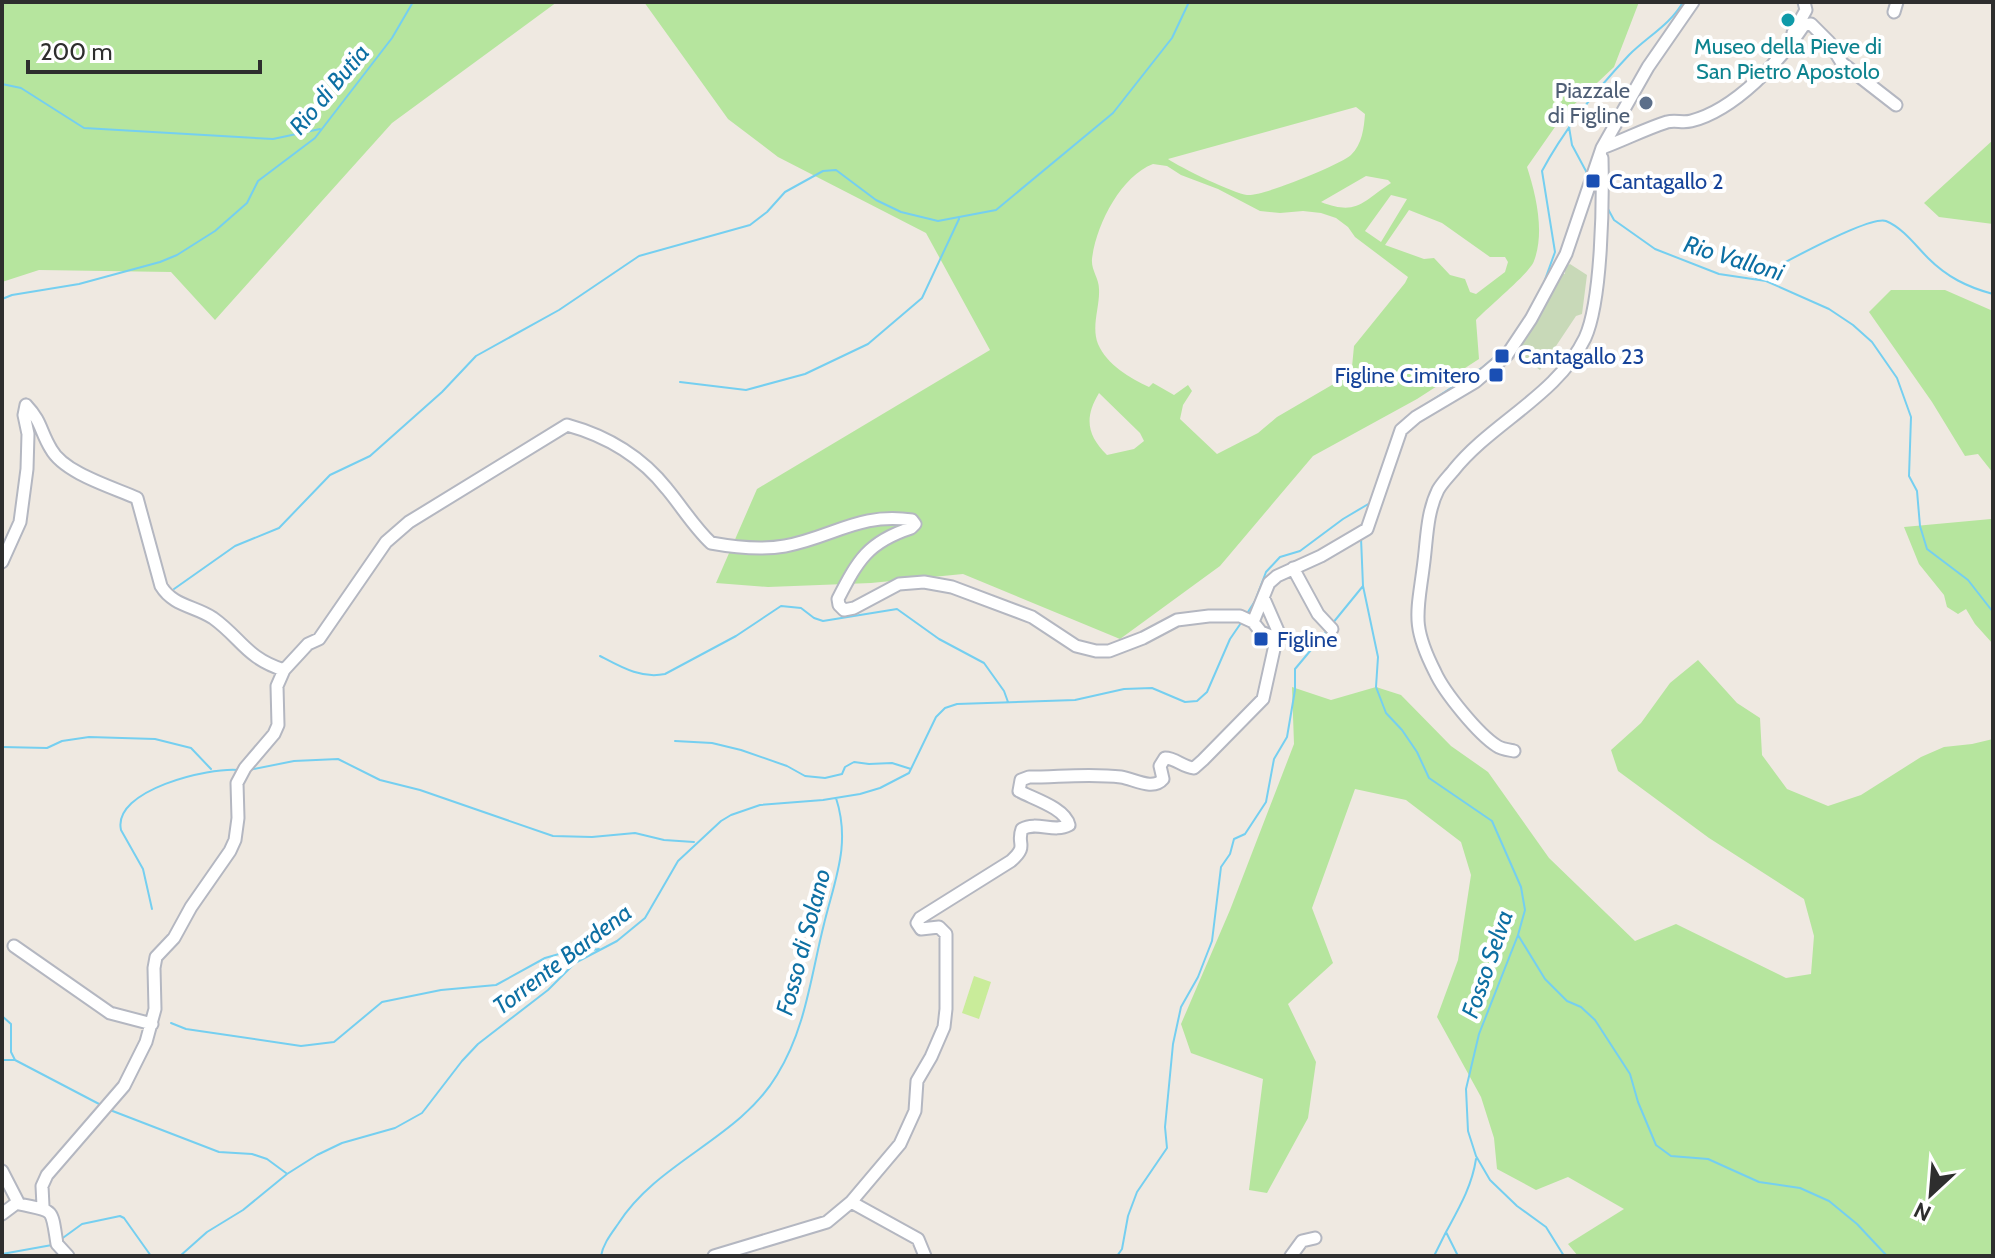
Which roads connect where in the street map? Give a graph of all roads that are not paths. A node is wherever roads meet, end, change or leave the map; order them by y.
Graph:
1 (1693, 2) edge
2 (1805, 6) edge
3 (1794, 41) junction
4 (1896, 105) dead end
5 (1602, 149) junction
6 (2, 562) edge
7 (1293, 568) junction
8 (1264, 599) junction
9 (1247, 619) junction
10 (1325, 622) dead end
11 (1276, 638) junction
12 (284, 670) junction
13 (1514, 751) dead end
14 (14, 946) dead end
15 (152, 1024) junction
16 (2, 1171) edge
17 (18, 1202) junction
18 (851, 1202) junction
19 (43, 1206) junction
20 (2, 1214) edge
21 (1315, 1238) dead end
22 (718, 1255) edge
23 (68, 1256) edge
24 (925, 1256) edge
25 (1291, 1256) edge

1 - 5 street
2 - 3 street
3 - 4 street
3 - 5 street
5 - 7 street
5 - 13 street
6 - 12 street
7 - 8 street
7 - 10 street
8 - 9 street
8 - 11 street
9 - 11 street
9 - 12 street
11 - 18 street
12 - 15 street
14 - 15 street
15 - 19 street
16 - 17 street
17 - 19 street
17 - 20 street
18 - 22 street
18 - 24 street
19 - 23 street
21 - 25 street

